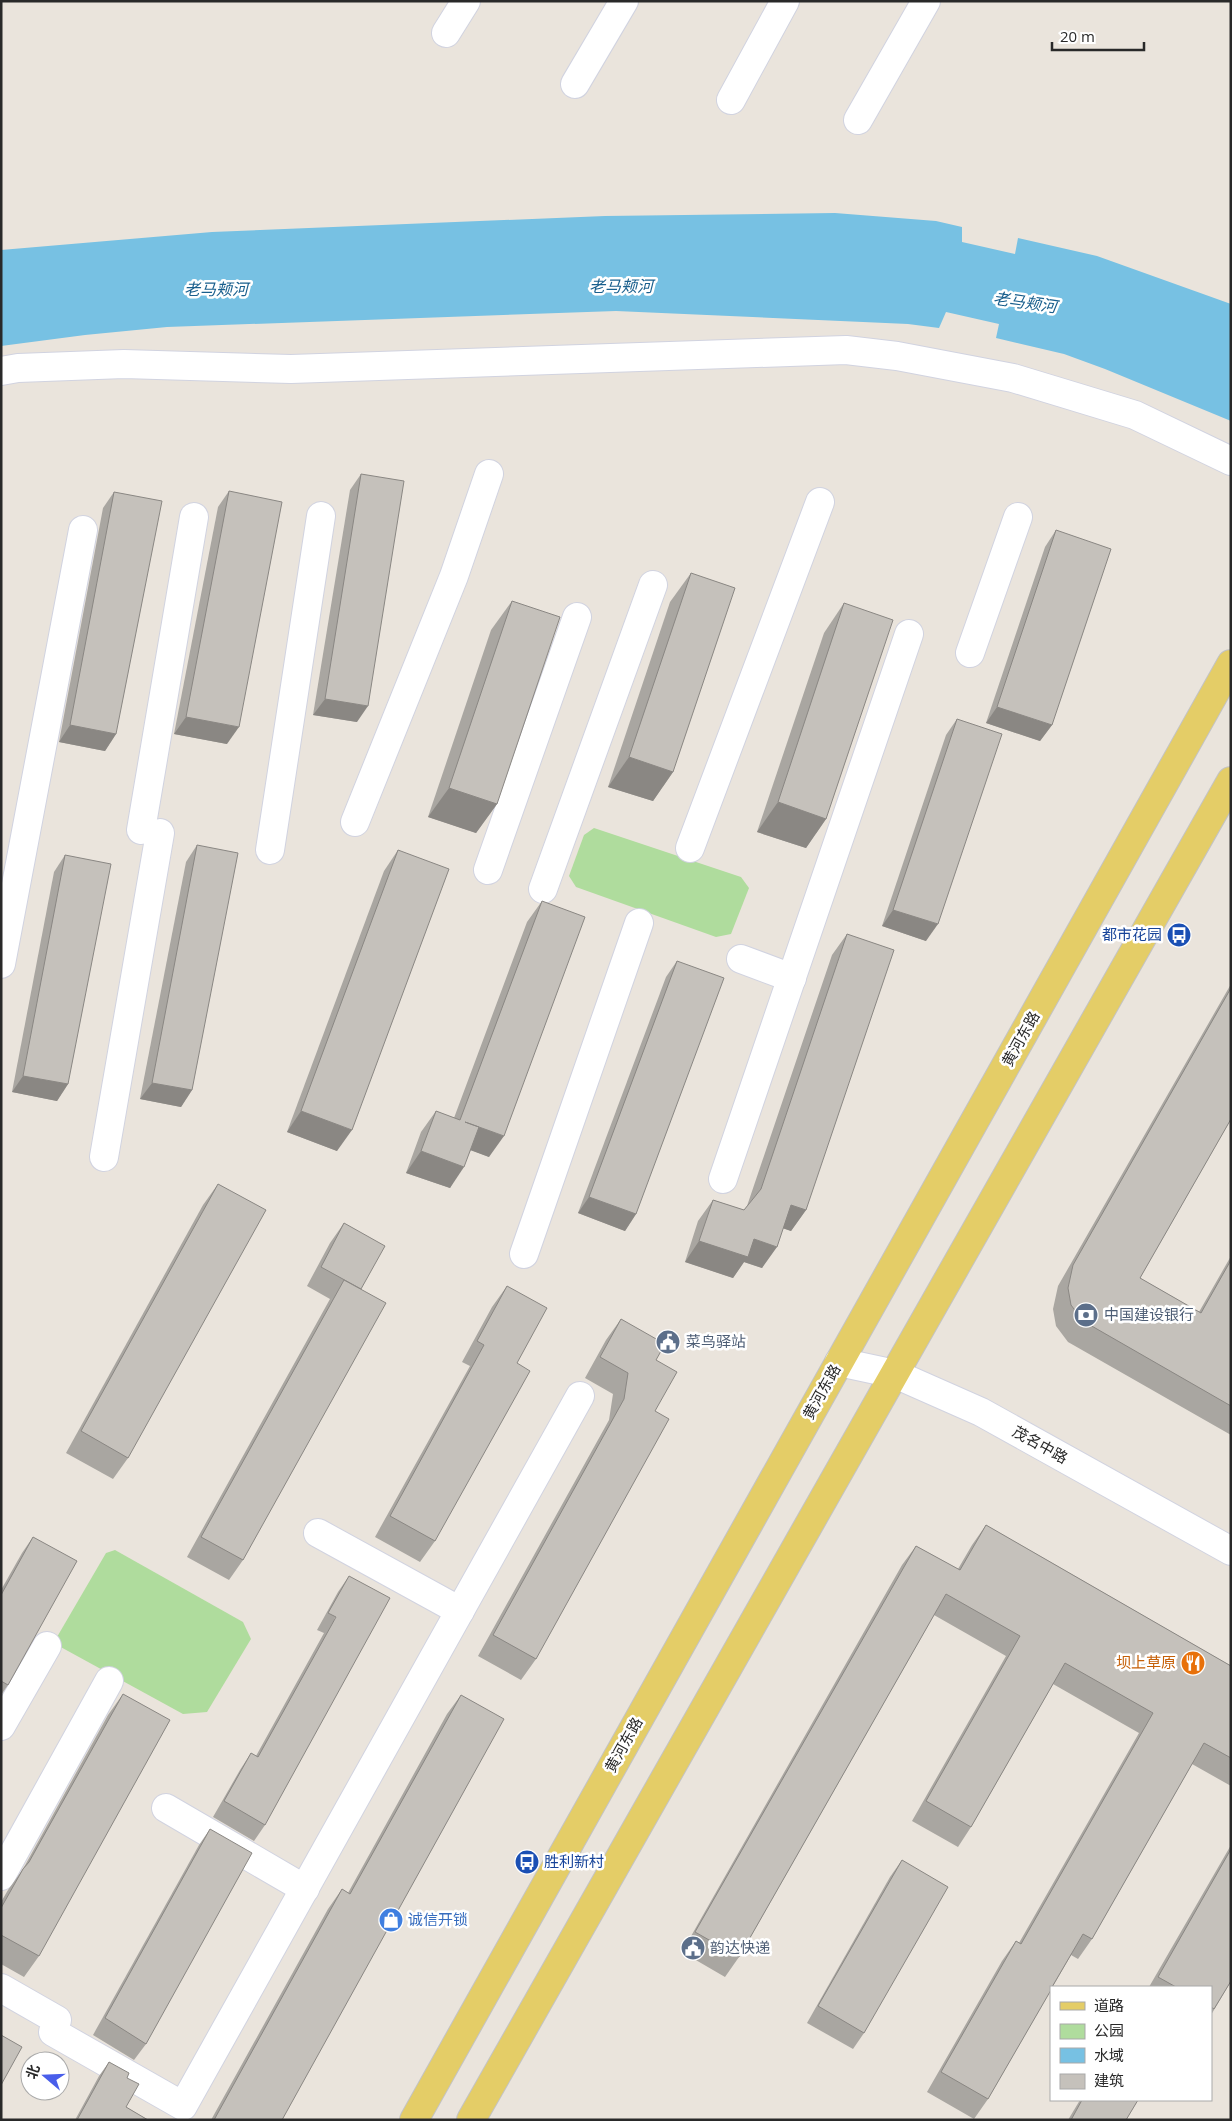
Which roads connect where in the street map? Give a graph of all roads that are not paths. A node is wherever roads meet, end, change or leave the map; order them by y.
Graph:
1 (466, 1) edge
2 (624, 1) edge
3 (785, 1) edge
4 (926, 1) edge
5 (446, 33) dead end
6 (575, 84) dead end
7 (731, 100) dead end
8 (858, 120) dead end
9 (1, 370) edge
10 (1231, 461) edge
11 (489, 474) dead end
12 (820, 502) dead end
13 (194, 516) dead end
14 (322, 516) dead end
15 (1018, 517) dead end
16 (83, 530) dead end
17 (653, 585) dead end
18 (577, 617) dead end
19 (909, 634) dead end
20 (970, 653) dead end
21 (1231, 664) edge
22 (1231, 781) edge
23 (355, 822) dead end
24 (690, 848) dead end
25 (270, 850) dead end
26 (488, 870) dead end
27 (544, 889) dead end
28 (639, 923) dead end
29 (741, 959) dead end
30 (1, 964) edge
31 (792, 978) junction
32 (104, 1157) dead end
33 (723, 1179) dead end
34 (524, 1254) dead end
35 (840, 1362) junction
36 (895, 1374) junction
37 (580, 1396) dead end
38 (318, 1533) dead end
39 (1231, 1551) edge
40 (460, 1611) junction
41 (46, 1646) dead end
42 (110, 1681) dead end
43 (1, 1726) edge
44 (166, 1808) dead end
45 (1, 1876) edge
46 (305, 1889) junction
47 (1, 1988) edge
48 (414, 2120) edge
49 (471, 2120) edge

1 - 5 street
2 - 6 street
3 - 7 street
4 - 8 street
9 - 10 street
11 - 23 street
12 - 24 street
13 - 32 street
14 - 25 street
15 - 20 street
16 - 30 street
17 - 27 street
18 - 26 street
19 - 31 street
21 - 35 main road, 黄河东路
22 - 36 main road
28 - 34 street
29 - 31 street
31 - 33 street
35 - 36 street, 茂名中路
35 - 48 main road, 黄河东路
36 - 39 street, 茂名中路
36 - 49 main road
37 - 40 street
38 - 40 street
40 - 46 street
41 - 43 street
42 - 45 street
44 - 46 street
46 - 47 street

